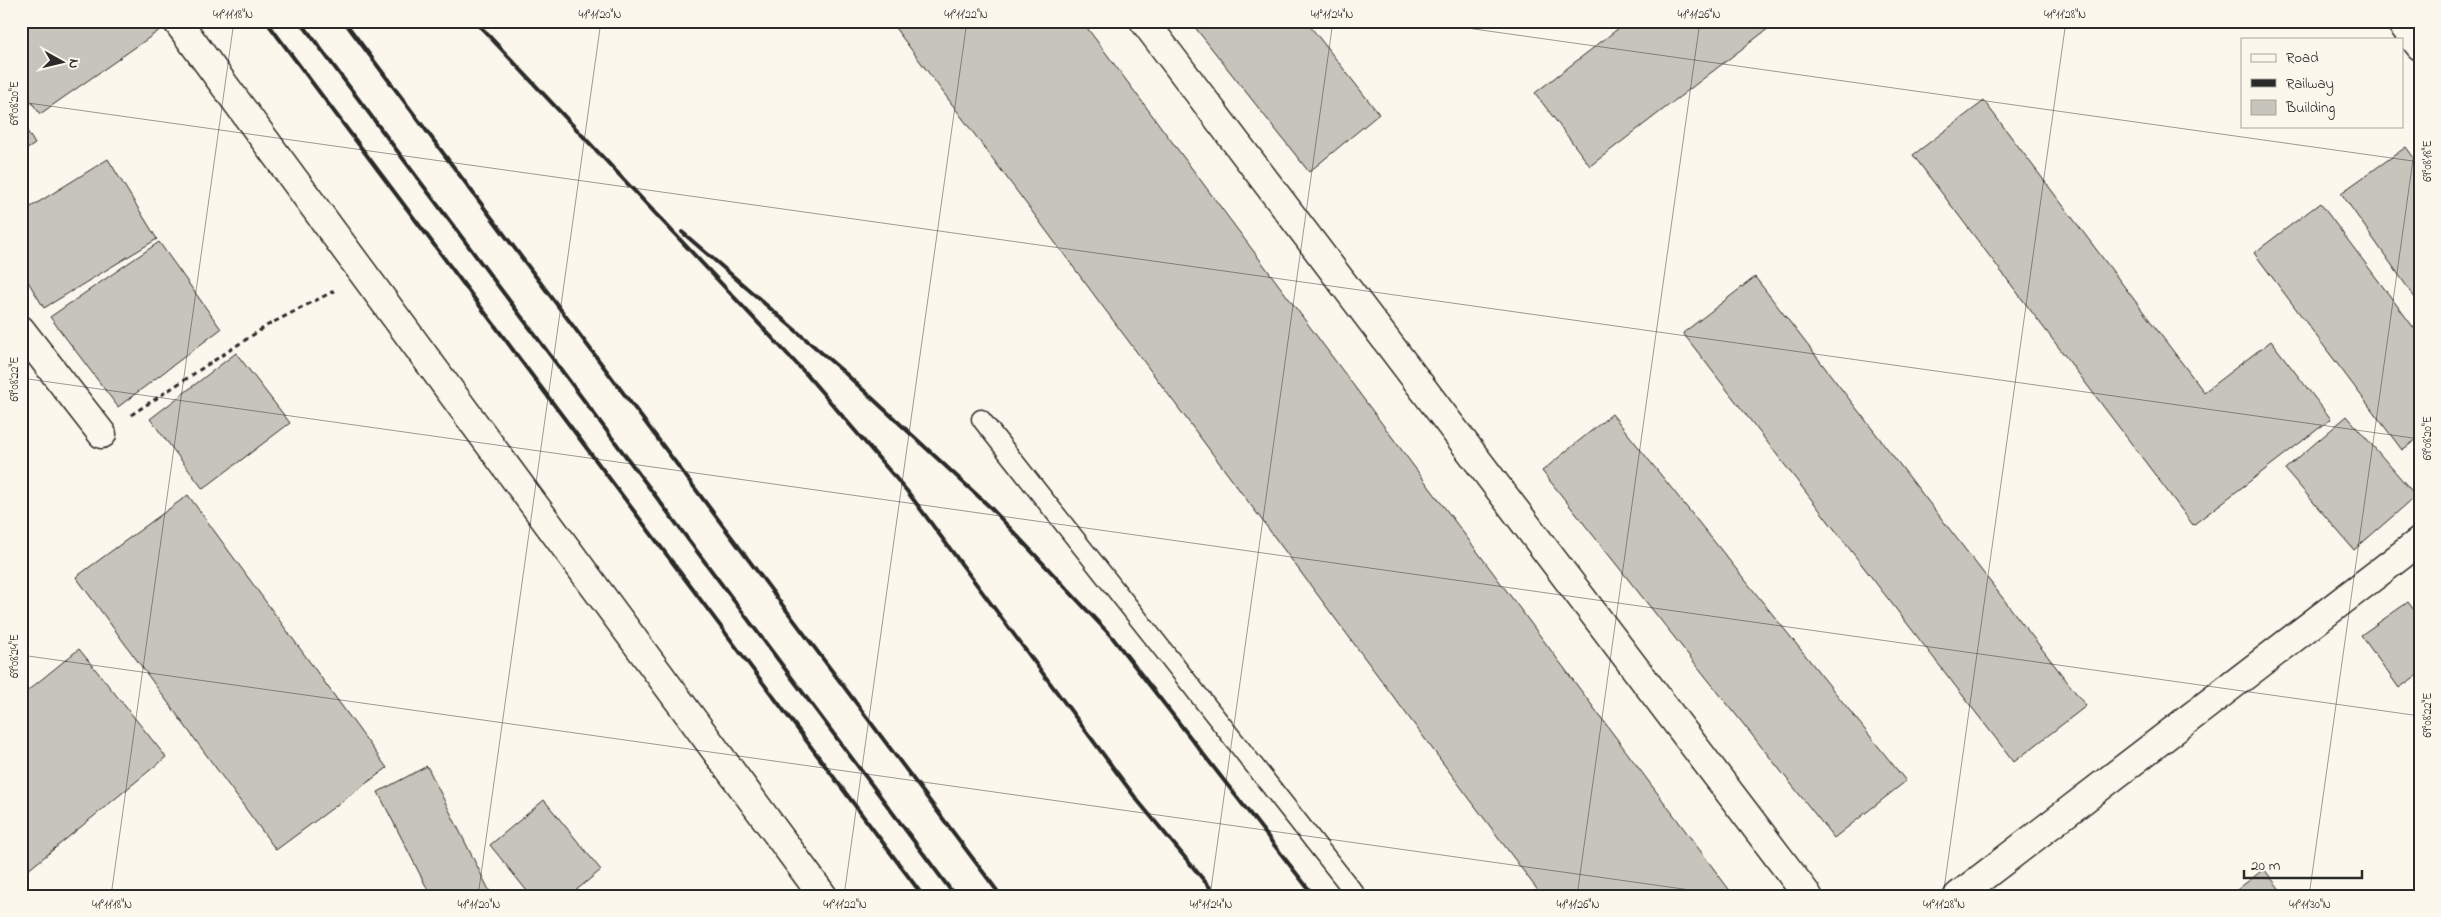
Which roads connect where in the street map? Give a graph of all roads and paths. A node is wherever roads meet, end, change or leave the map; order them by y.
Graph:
1 (177, 21) edge
2 (1144, 21) edge
3 (2400, 21) edge
4 (2420, 46) edge
5 (361, 271) junction
6 (21, 330) edge
7 (980, 419) dead end
8 (102, 434) joint
9 (2420, 541) edge
10 (822, 896) edge
11 (1357, 896) edge
12 (1808, 896) edge
13 (1958, 896) edge

1 - 5 street
2 - 12 street
3 - 4 street
5 - 8 path
5 - 10 street
6 - 8 street
7 - 11 lane
9 - 13 street

